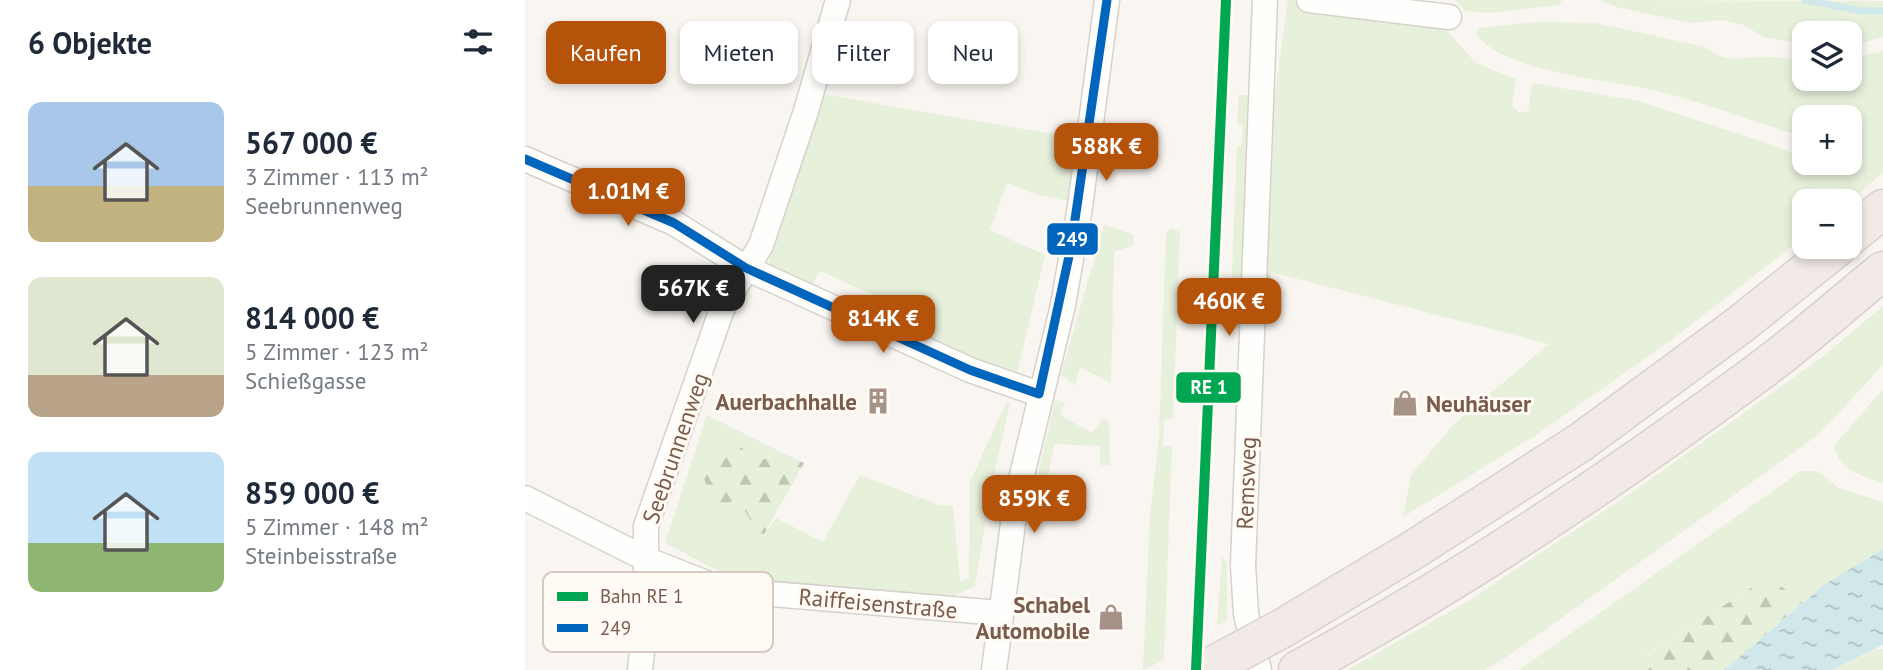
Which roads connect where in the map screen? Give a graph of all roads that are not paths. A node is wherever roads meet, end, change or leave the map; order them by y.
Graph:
1 (838, 0) edge
2 (1107, 0) edge
3 (1265, 0) edge
4 (1309, 0) edge
5 (1449, 17) dead end
6 (525, 159) edge
7 (1883, 209) edge
8 (1862, 226) edge
9 (1822, 259) edge
10 (746, 268) junction
11 (1883, 271) edge
12 (1039, 394) junction
13 (525, 498) edge
14 (647, 559) junction
15 (646, 572) edge
16 (679, 572) edge
17 (773, 594) edge
18 (1000, 613) junction
19 (641, 652) edge
20 (640, 670) edge
21 (994, 670) edge
22 (1205, 670) edge
23 (1259, 670) edge
24 (1298, 670) edge

1 - 10 street, Seebrunnenweg
2 - 12 street
3 - 23 street, Remsweg
4 - 5 street
6 - 10 street
7 - 8 highway
9 - 22 highway, bridge
10 - 12 street
10 - 14 street, Seebrunnenweg
11 - 24 highway
12 - 18 street
13 - 14 street, Raiffeisenstraße
14 - 15 street, Seebrunnenweg
14 - 16 street, Raiffeisenstraße
17 - 18 street, Raiffeisenstraße
18 - 21 street
19 - 20 street, Seebrunnenweg

